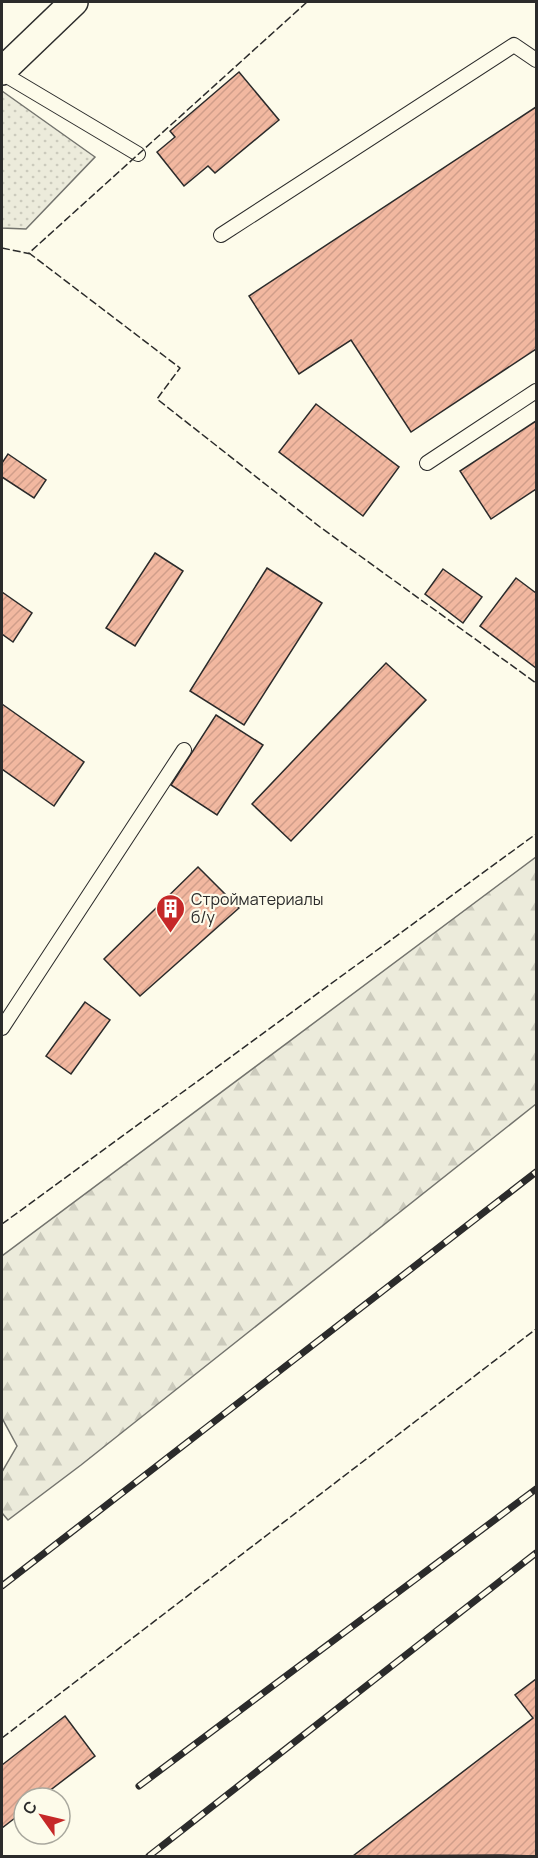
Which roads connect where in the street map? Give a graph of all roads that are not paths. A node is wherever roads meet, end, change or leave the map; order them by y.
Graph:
1 (74, 2) edge
2 (537, 60) edge
3 (2, 72) edge
4 (138, 154) dead end
5 (221, 235) dead end
6 (537, 391) edge
7 (427, 463) dead end
8 (184, 750) dead end
9 (2, 1028) edge

1 - 3 street
2 - 5 lane
3 - 4 lane
6 - 7 lane
8 - 9 lane

